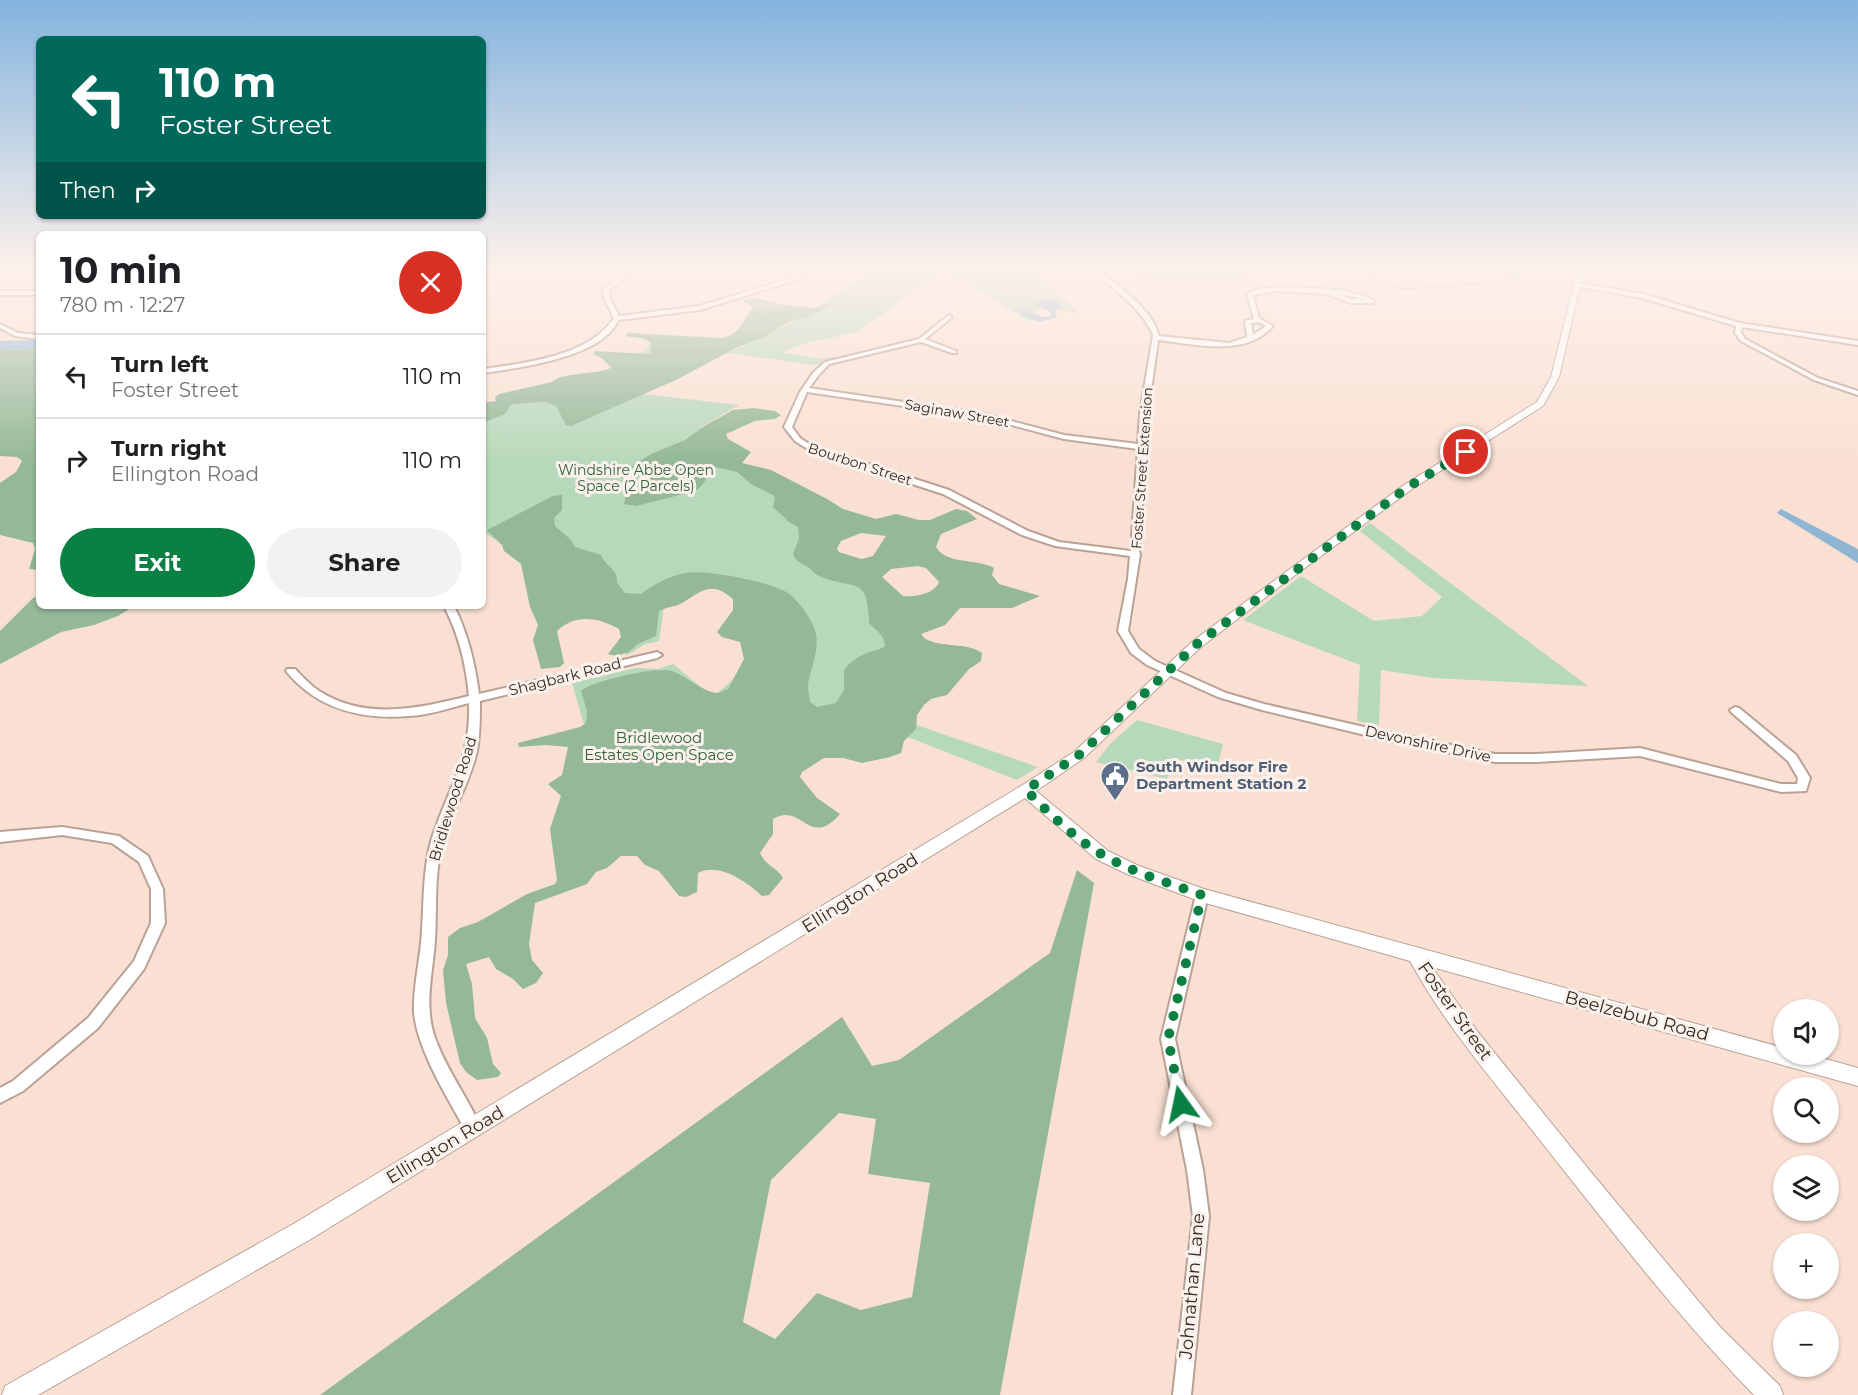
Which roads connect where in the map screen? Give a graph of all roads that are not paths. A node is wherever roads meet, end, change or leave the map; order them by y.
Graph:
1 (14, 333) edge
2 (606, 333) edge
3 (929, 333) edge
4 (1155, 333) edge
5 (1249, 333) edge
6 (1258, 333) edge
7 (1565, 333) edge
8 (1737, 333) edge
9 (1793, 333) edge
10 (36, 337) edge
11 (1250, 337) junction
12 (1156, 338) junction
13 (921, 340) junction
14 (1858, 343) edge
15 (954, 352) dead end
16 (486, 371) edge
17 (806, 390) junction
18 (1858, 393) edge
19 (1141, 447) junction
20 (1136, 554) junction
21 (451, 609) edge
22 (657, 655) dead end
23 (291, 671) dead end
24 (1167, 671) junction
25 (474, 700) junction
26 (1735, 710) dead end
27 (1026, 790) junction
28 (0, 837) edge
29 (1202, 895) junction
30 (1416, 956) junction
31 (1858, 1077) edge
32 (0, 1096) edge
33 (473, 1128) junction
34 (14, 1395) edge
35 (1182, 1395) edge
36 (1770, 1395) edge

1 - 10 street
2 - 16 street
3 - 13 street, Bourbon Street
4 - 12 street
5 - 11 street
6 - 11 street
7 - 24 main road, Ellington Road
8 - 18 street
9 - 14 street
11 - 12 street
12 - 19 street, Foster Street Extension
13 - 15 street
13 - 17 street, Bourbon Street
17 - 19 street, Saginaw Street
17 - 20 street, Bourbon Street
19 - 20 street, Foster Street Extension
20 - 24 street, Foster Street Extension
21 - 25 street, Bridlewood Road
22 - 25 street, Shagbark Road
23 - 25 street, Shagbark Road
24 - 26 street, Devonshire Drive
24 - 27 main road, Ellington Road
25 - 33 street, Bridlewood Road
27 - 29 main road, Foster Street
27 - 33 main road, Ellington Road
28 - 32 street
29 - 30 main road, Foster Street
29 - 35 street, Johnathan Lane
30 - 31 main road, Beelzebub Road
30 - 36 main road, Foster Street
33 - 34 main road, Ellington Road

